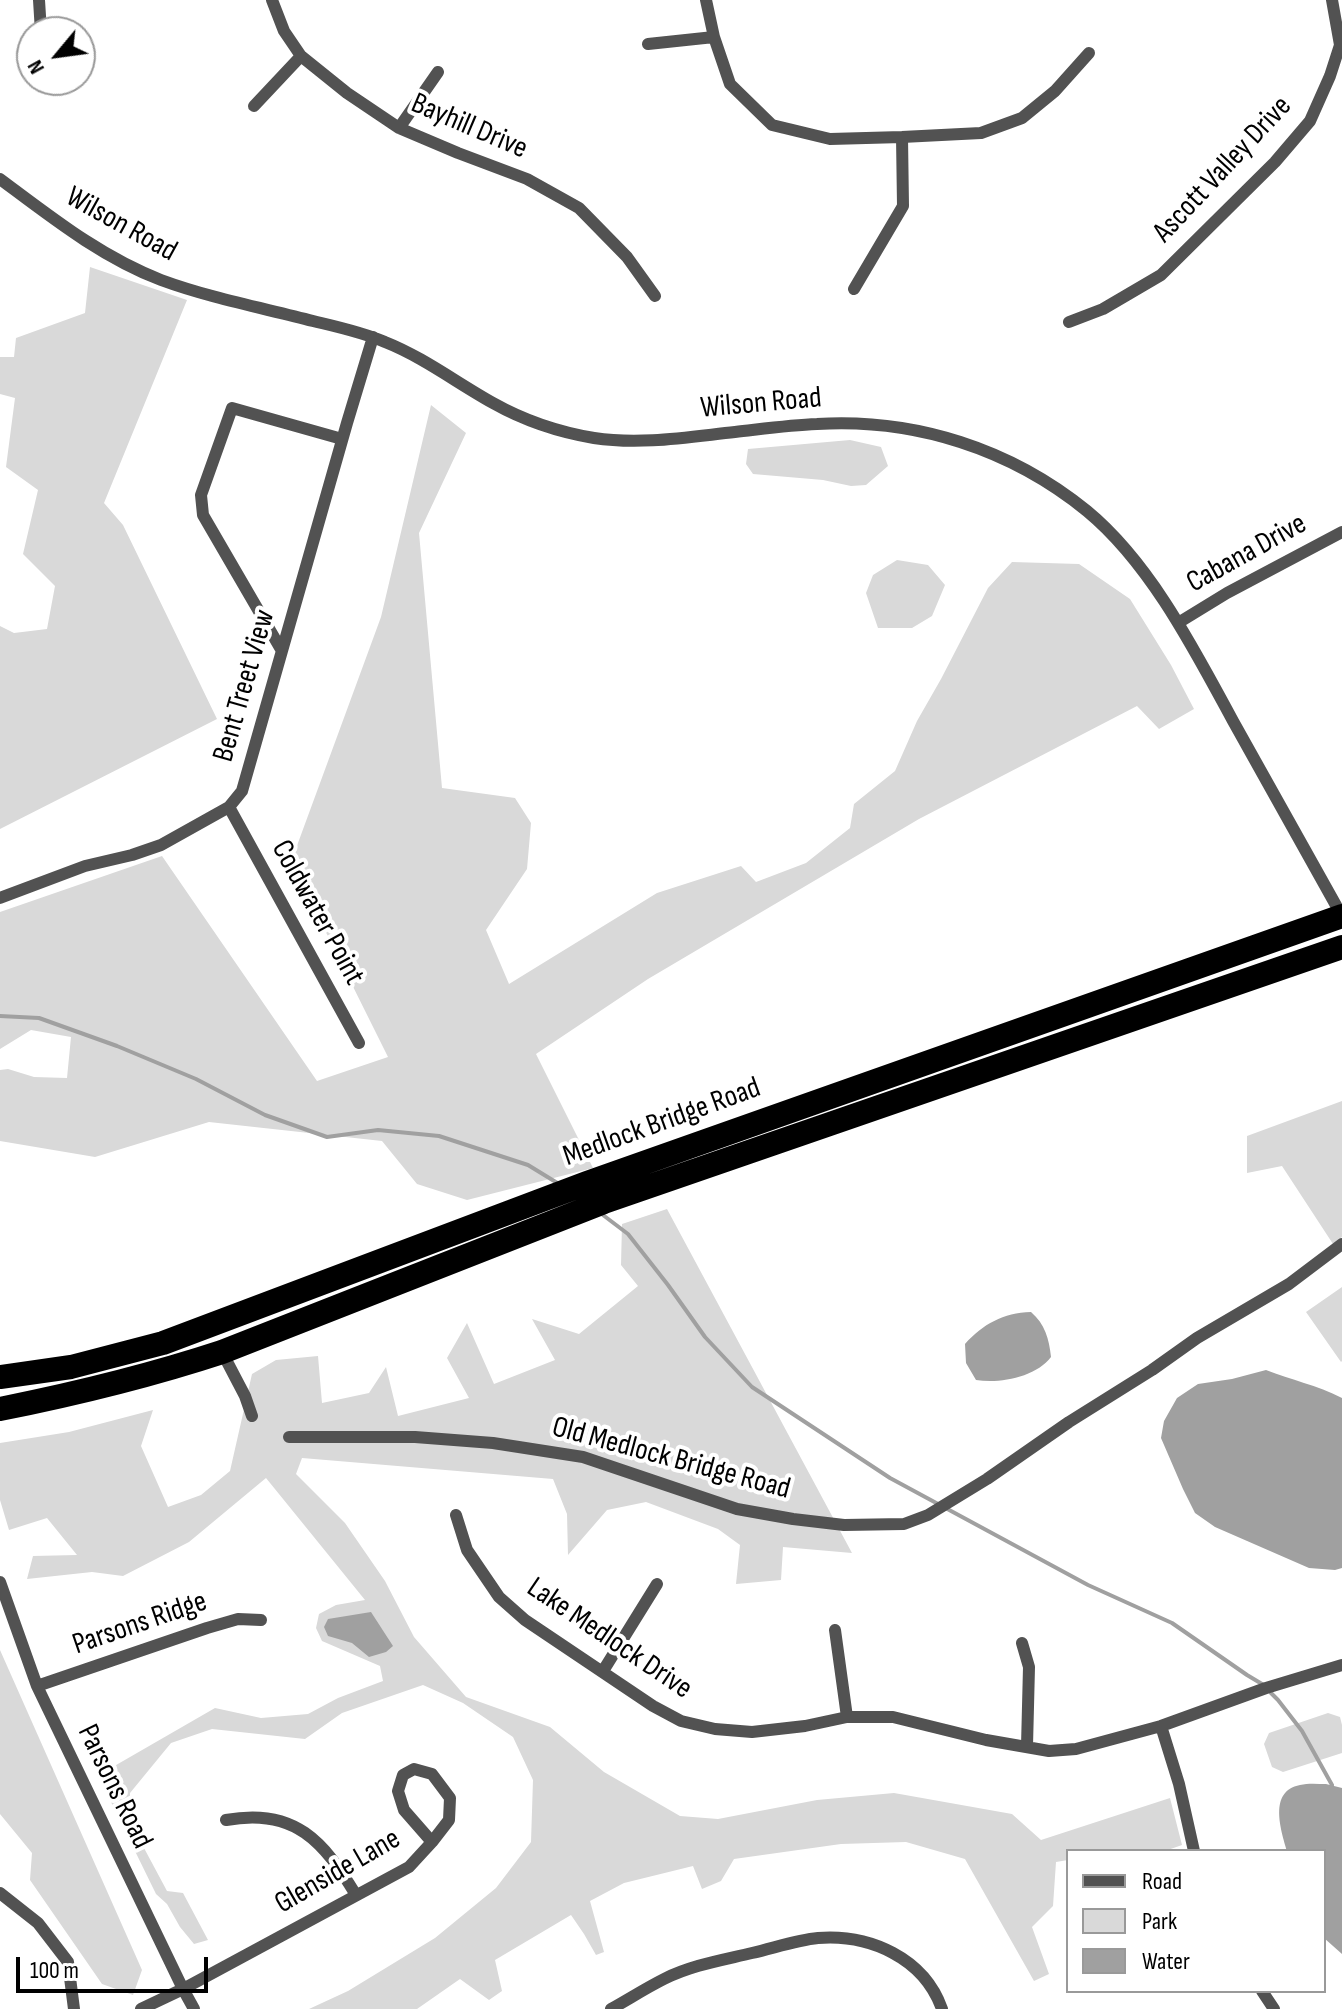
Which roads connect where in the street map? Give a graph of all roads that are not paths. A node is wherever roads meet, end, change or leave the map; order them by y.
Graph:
1 (272, 0) edge
2 (706, 0) edge
3 (1332, 0) edge
4 (714, 37) junction
5 (648, 44) dead end
6 (1341, 45) edge
7 (1089, 53) dead end
8 (301, 56) junction
9 (438, 72) dead end
10 (254, 106) dead end
11 (399, 128) junction
12 (902, 137) junction
13 (0, 179) edge
14 (854, 289) dead end
15 (655, 296) dead end
16 (1069, 322) dead end
17 (373, 337) junction
18 (342, 439) junction
19 (1342, 532) edge
20 (1178, 623) junction
21 (282, 651) junction
22 (229, 807) junction
23 (0, 898) edge
24 (1342, 916) edge
25 (1342, 947) edge
26 (359, 1043) dead end
27 (1342, 1244) edge
28 (222, 1352) junction
29 (0, 1377) edge
30 (0, 1409) edge
31 (252, 1416) dead end
32 (289, 1437) dead end
33 (456, 1515) dead end
34 (0, 1582) edge
35 (657, 1584) dead end
36 (261, 1620) dead end
37 (835, 1630) dead end
38 (1022, 1643) dead end
39 (1342, 1665) edge
40 (603, 1671) junction
41 (37, 1686) junction
42 (847, 1717) junction
43 (1161, 1726) junction
44 (1027, 1746) junction
45 (226, 1820) dead end
46 (432, 1842) junction
47 (1194, 1849) edge
48 (0, 1893) edge
49 (356, 1895) junction
50 (183, 1989) junction
51 (74, 2009) edge
52 (141, 2009) edge
53 (194, 2009) edge
54 (611, 2009) edge
55 (942, 2009) edge

1 - 8 street, Bayhill Drive
2 - 4 street
3 - 6 street, Ascott Valley Drive
4 - 5 street
4 - 12 street
6 - 16 street, Ascott Valley Drive
7 - 12 street
8 - 10 street
8 - 11 street, Bayhill Drive
9 - 11 street
11 - 15 street, Bayhill Drive
12 - 14 street
13 - 17 street, Wilson Road
17 - 18 street, Bent Treet View
17 - 20 street, Wilson Road
18 - 21 street, Bent Treet View
18 - 21 street
19 - 20 street, Cabana Drive
20 - 24 street, Wilson Road
21 - 22 street, Bent Treet View
22 - 23 street, Bent Treet View
22 - 26 street, Coldwater Point
24 - 29 highway, Medlock Bridge Road
25 - 28 highway, Medlock Bridge Road
27 - 32 street, Old Medlock Bridge Road
28 - 30 highway, Medlock Bridge Road
28 - 31 street
33 - 40 street, Lake Medlock Drive
34 - 41 street, Parsons Road
35 - 40 street
36 - 41 street, Parsons Ridge
37 - 42 street
38 - 44 street
39 - 43 street, Lake Medlock Drive
40 - 42 street, Lake Medlock Drive
41 - 50 street, Parsons Road
42 - 44 street, Lake Medlock Drive
43 - 44 street, Lake Medlock Drive
43 - 47 street
45 - 49 street
46 - 46 street, Glenside Lane
46 - 49 street, Glenside Lane
48 - 51 street
49 - 50 street, Glenside Lane
50 - 52 street, Glenside Lane
50 - 53 street, Parsons Road
54 - 55 street

